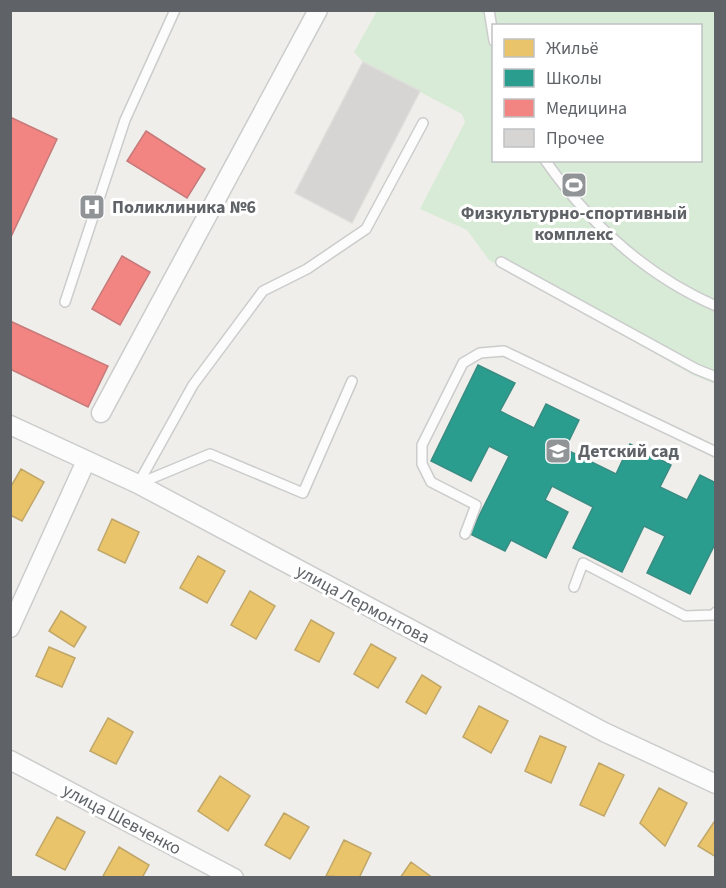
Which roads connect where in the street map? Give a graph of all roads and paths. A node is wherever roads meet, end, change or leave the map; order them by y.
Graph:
1 (175, 10) edge
2 (318, 10) edge
3 (489, 10) edge
4 (492, 29) edge
5 (423, 123) dead end
6 (546, 162) edge
7 (501, 262) dead end
8 (65, 302) dead end
9 (716, 306) edge
10 (716, 377) edge
11 (352, 381) dead end
12 (101, 413) dead end
13 (10, 425) edge
14 (716, 453) edge
15 (86, 461) junction
16 (138, 484) junction
17 (465, 534) dead end
18 (574, 587) dead end
19 (716, 612) edge
20 (10, 628) edge
21 (10, 760) edge
22 (716, 784) edge
23 (234, 878) edge

1 - 8 lane
2 - 12 street
3 - 4 lane
5 - 16 lane
6 - 9 lane
7 - 10 lane
11 - 16 lane
13 - 15 street, улица Лермонтова
14 - 17 lane
15 - 16 street, улица Лермонтова
15 - 20 street
16 - 22 street, улица Лермонтова
18 - 19 lane
21 - 23 street, улица Шевченко

